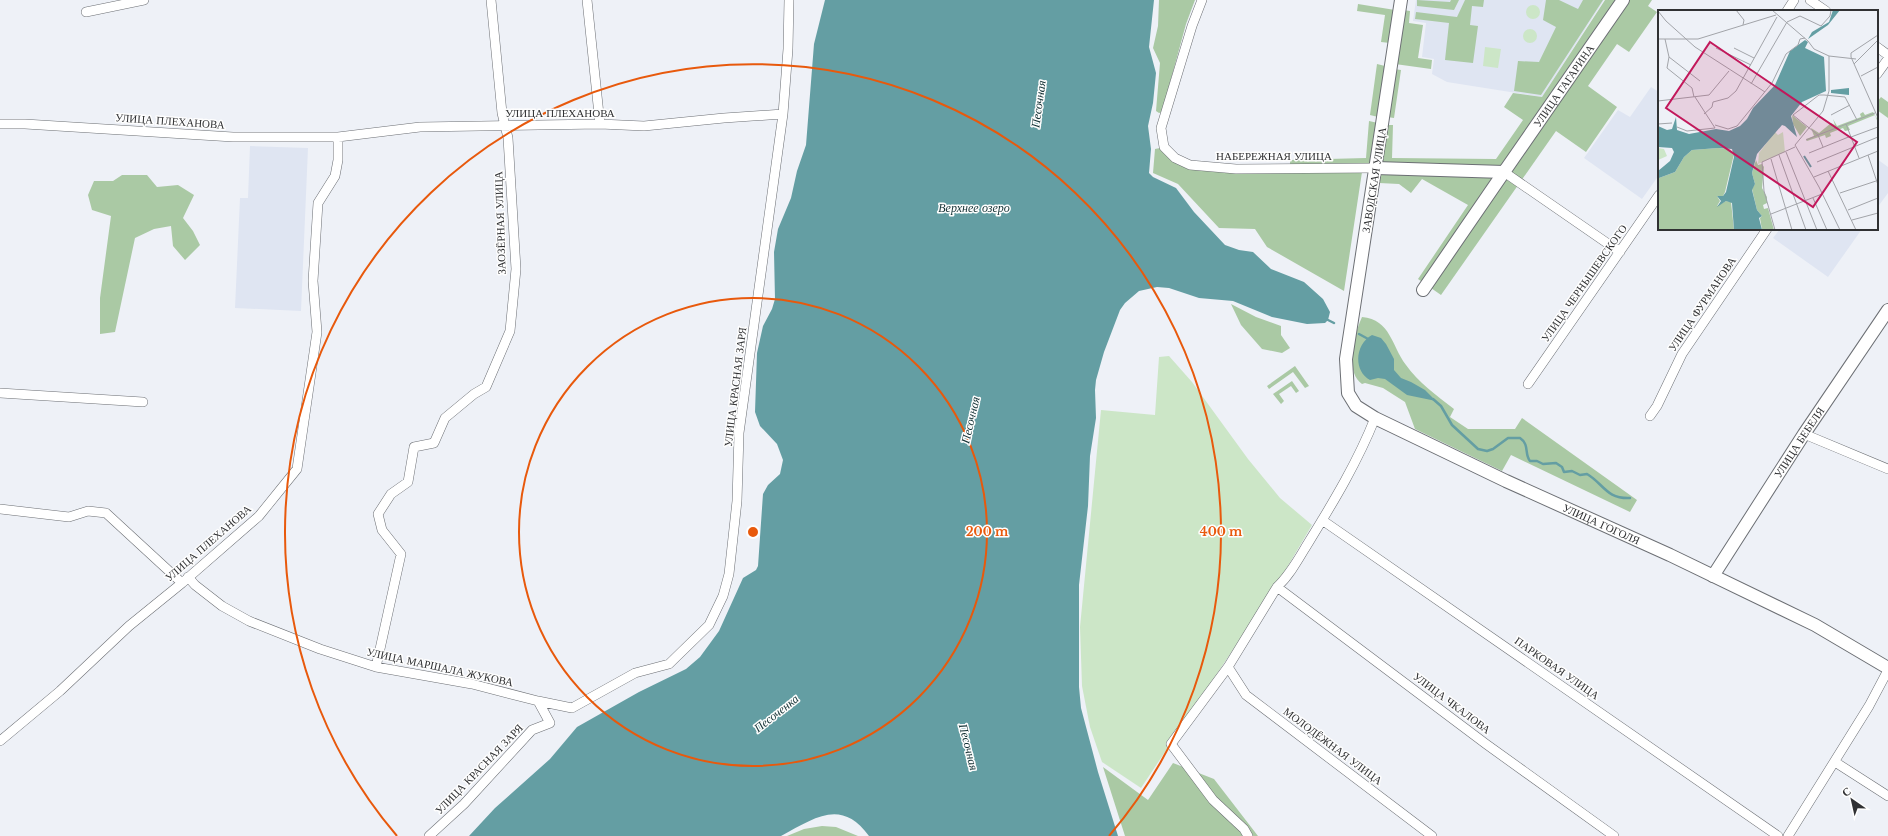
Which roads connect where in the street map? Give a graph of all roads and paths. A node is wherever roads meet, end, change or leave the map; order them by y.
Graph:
1 (144, 0) edge
2 (491, 0) edge
3 (587, 0) edge
4 (789, 0) edge
5 (1202, 0) edge
6 (1401, 0) edge
7 (1623, 0) edge
8 (1794, 0) edge
9 (1810, 0) edge
10 (1788, 10) edge
11 (1825, 10) edge
12 (86, 12) dead end
13 (1878, 48) edge
14 (1888, 55) edge
15 (1888, 59) edge
16 (1878, 73) edge
17 (783, 114) junction
18 (0, 124) edge
19 (600, 124) junction
20 (505, 125) junction
21 (338, 137) junction
22 (1376, 168) junction
23 (1504, 172) junction
24 (1658, 196) edge
25 (1766, 230) edge
26 (1620, 252) junction
27 (1423, 290) dead end
28 (1888, 310) edge
29 (1346, 359) joint
30 (1528, 384) dead end
31 (0, 393) edge
32 (143, 402) dead end
33 (1650, 416) dead end
34 (1375, 418) junction
35 (1804, 434) junction
36 (1888, 469) edge
37 (0, 509) edge
38 (1322, 520) junction
39 (1713, 576) junction
40 (185, 580) junction
41 (1277, 587) junction
42 (376, 667) junction
43 (1228, 667) junction
44 (1888, 669) edge
45 (538, 701) junction
46 (0, 741) edge
47 (1835, 762) junction
48 (1888, 796) edge
49 (429, 836) edge
50 (1248, 836) edge
51 (1432, 836) edge
52 (1614, 836) edge
53 (1778, 836) edge
54 (1788, 836) edge

1 - 12 street
2 - 20 street, ЗАОЗЁРНАЯ УЛИЦА
3 - 19 street
4 - 17 street, УЛИЦА КРАСНАЯ ЗАРЯ
5 - 22 street, НАБЕРЕЖНАЯ УЛИЦА
6 - 22 main road, ЗАВОДСКАЯ УЛИЦА
7 - 23 main road, УЛИЦА ГАГАРИНА
8 - 10 street
9 - 11 street
13 - 14 street
15 - 16 street
17 - 19 street, УЛИЦА ПЛЕХАНОВА
17 - 45 street, УЛИЦА КРАСНАЯ ЗАРЯ
18 - 21 street, УЛИЦА ПЛЕХАНОВА
19 - 20 street, УЛИЦА ПЛЕХАНОВА
20 - 21 street, УЛИЦА ПЛЕХАНОВА
20 - 42 street, ЗАОЗЁРНАЯ УЛИЦА
21 - 40 street, УЛИЦА ПЛЕХАНОВА
22 - 23 main road
22 - 29 main road, ЗАВОДСКАЯ УЛИЦА
23 - 26 street
23 - 27 main road, УЛИЦА ГАГАРИНА
24 - 26 street, УЛИЦА ЧЕРНЫШЕВСКОГО
25 - 33 street, УЛИЦА ФУРМАНОВА
26 - 30 street, УЛИЦА ЧЕРНЫШЕВСКОГО
28 - 35 main road, УЛИЦА БЕБЕЛЯ
29 - 34 main road, УЛИЦА ГОГОЛЯ
31 - 32 street
34 - 38 street
34 - 39 main road, УЛИЦА ГОГОЛЯ
35 - 36 street
35 - 39 main road, УЛИЦА БЕБЕЛЯ
37 - 40 street, УЛИЦА МАРШАЛА ЖУКОВА
38 - 41 street
38 - 53 street, ПАРКОВАЯ УЛИЦА
39 - 44 main road, УЛИЦА ГОГОЛЯ
40 - 42 street, УЛИЦА МАРШАЛА ЖУКОВА
40 - 46 street, УЛИЦА ПЛЕХАНОВА
41 - 43 street
41 - 52 street, УЛИЦА ЧКАЛОВА
42 - 45 street, УЛИЦА МАРШАЛА ЖУКОВА
43 - 50 street
43 - 51 street, МОЛОДЁЖНАЯ УЛИЦА
44 - 47 street
45 - 49 street, УЛИЦА КРАСНАЯ ЗАРЯ
47 - 48 street
47 - 54 street

